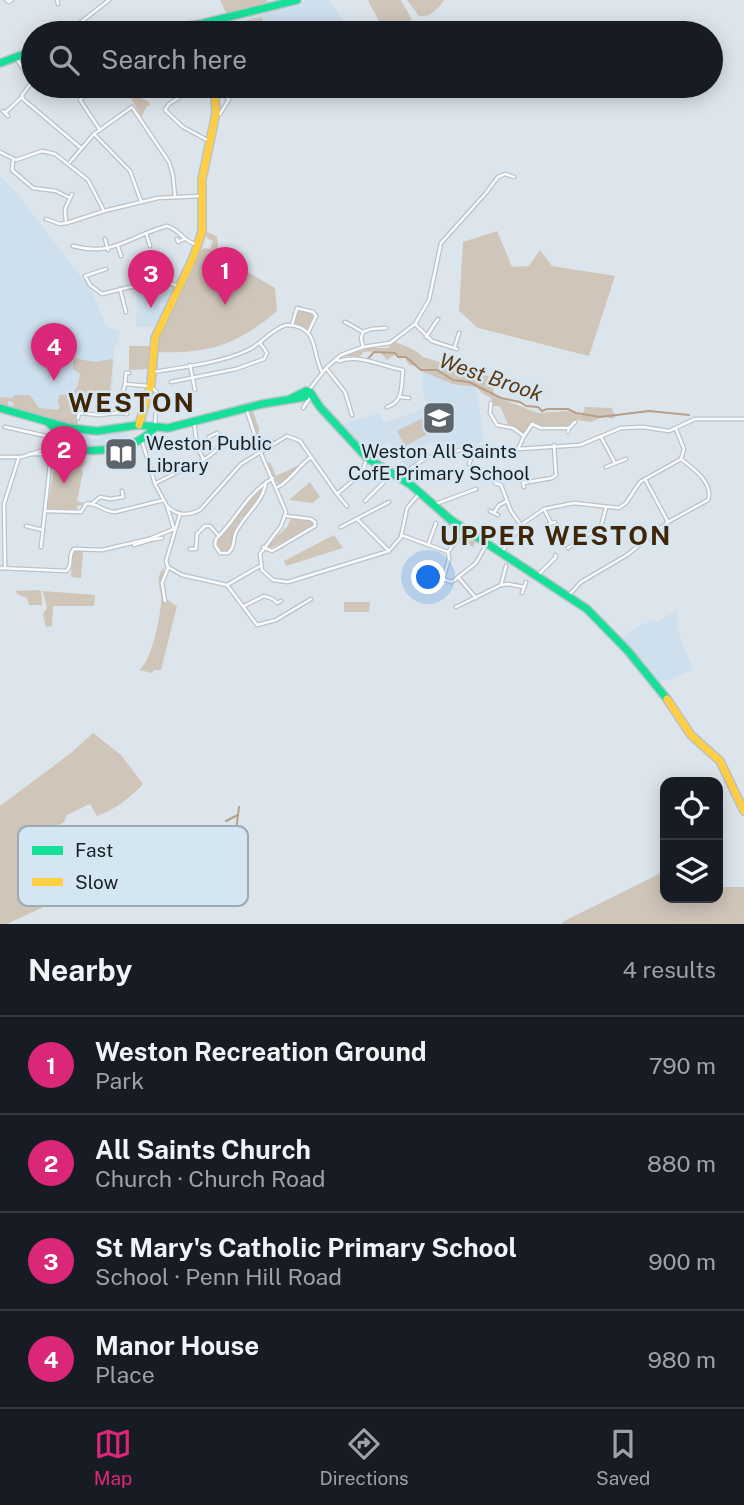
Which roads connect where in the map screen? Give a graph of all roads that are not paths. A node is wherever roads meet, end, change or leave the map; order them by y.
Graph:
1 (6, 0) edge
2 (12, 0) edge
3 (109, 0) edge
4 (296, 0) edge
5 (82, 21) edge
6 (216, 21) edge
7 (21, 55) edge
8 (15, 57) junction
9 (0, 63) edge
10 (21, 66) edge
11 (21, 98) edge
12 (23, 98) edge
13 (82, 98) edge
14 (178, 98) edge
15 (214, 98) edge
16 (228, 98) edge
17 (6, 113) dead end
18 (216, 115) junction
19 (100, 130) junction
20 (94, 134) junction
21 (209, 141) junction
22 (81, 148) junction
23 (0, 152) edge
24 (14, 159) junction
25 (69, 163) junction
26 (514, 177) dead end
27 (201, 196) junction
28 (175, 197) junction
29 (141, 201) junction
30 (104, 211) junction
31 (46, 219) dead end
32 (66, 223) junction
33 (146, 233) junction
34 (105, 239) dead end
35 (177, 239) dead end
36 (184, 239) junction
37 (199, 244) junction
38 (73, 246) dead end
39 (118, 246) junction
40 (150, 246) dead end
41 (108, 250) junction
42 (121, 256) dead end
43 (106, 269) dead end
44 (157, 270) dead end
45 (81, 271) dead end
46 (135, 274) dead end
47 (85, 276) junction
48 (164, 284) junction
49 (179, 286) junction
50 (141, 287) junction
51 (120, 289) junction
52 (126, 312) dead end
53 (438, 319) dead end
54 (346, 324) dead end
55 (415, 324) junction
56 (289, 325) junction
57 (382, 327) dead end
58 (363, 332) junction
59 (308, 333) junction
60 (457, 334) dead end
61 (426, 337) junction
62 (260, 343) junction
63 (363, 347) junction
64 (336, 359) junction
65 (190, 365) junction
66 (326, 368) junction
67 (152, 372) junction
68 (322, 372) junction
69 (129, 373) dead end
70 (193, 378) junction
71 (172, 382) dead end
72 (125, 384) junction
73 (151, 386) junction
74 (196, 390) dead end
75 (308, 395) junction
76 (400, 397) junction
77 (409, 398) dead end
78 (491, 404) dead end
79 (0, 408) edge
80 (246, 408) junction
81 (303, 408) dead end
82 (390, 408) dead end
83 (117, 413) junction
84 (127, 414) dead end
85 (352, 415) dead end
86 (78, 418) dead end
87 (744, 419) edge
88 (15, 421) dead end
89 (46, 421) junction
90 (194, 421) junction
91 (575, 422) dead end
92 (139, 425) junction
93 (64, 426) junction
94 (5, 427) dead end
95 (14, 428) junction
96 (676, 429) junction
97 (154, 430) junction
98 (524, 436) junction
99 (60, 437) junction
100 (601, 437) junction
101 (209, 438) dead end
102 (142, 441) junction
103 (158, 445) dead end
104 (554, 445) junction
105 (469, 448) junction
106 (68, 449) junction
107 (518, 449) junction
108 (260, 451) junction
109 (30, 454) junction
110 (0, 457) edge
111 (19, 457) junction
112 (311, 457) junction
113 (367, 458) junction
114 (626, 459) dead end
115 (681, 459) junction
116 (204, 460) junction
117 (615, 463) junction
118 (469, 464) dead end
119 (606, 467) dead end
120 (391, 474) junction
121 (273, 478) junction
122 (402, 479) junction
123 (645, 479) junction
124 (266, 482) junction
125 (495, 483) dead end
126 (155, 484) junction
127 (524, 487) dead end
128 (277, 488) junction
129 (476, 488) dead end
130 (122, 491) dead end
131 (420, 493) junction
132 (337, 494) junction
133 (164, 500) junction
134 (365, 501) dead end
135 (507, 501) junction
136 (389, 502) dead end
137 (93, 503) junction
138 (433, 505) junction
139 (167, 506) junction
140 (348, 506) dead end
141 (606, 508) junction
142 (544, 509) junction
143 (47, 511) dead end
144 (494, 513) dead end
145 (180, 514) junction
146 (2, 515) edge
147 (286, 516) junction
148 (356, 519) junction
149 (436, 522) dead end
150 (668, 522) junction
151 (551, 523) dead end
152 (521, 525) junction
153 (26, 526) dead end
154 (341, 527) dead end
155 (174, 529) junction
156 (43, 530) junction
157 (401, 535) junction
158 (219, 536) junction
159 (162, 538) dead end
160 (150, 539) junction
161 (458, 539) dead end
162 (487, 544) junction
163 (134, 545) dead end
164 (428, 545) junction
165 (41, 547) dead end
166 (263, 548) junction
167 (568, 548) dead end
168 (190, 549) dead end
169 (389, 551) junction
170 (447, 552) junction
171 (501, 553) junction
172 (555, 555) dead end
173 (260, 566) junction
174 (420, 566) dead end
175 (506, 566) dead end
176 (168, 567) junction
177 (2, 568) edge
178 (537, 576) junction
179 (458, 577) junction
180 (443, 580) junction
181 (526, 582) dead end
182 (227, 585) junction
183 (501, 585) junction
184 (524, 587) junction
185 (522, 593) dead end
186 (569, 595) junction
187 (476, 598) junction
188 (311, 600) dead end
189 (165, 601) dead end
190 (281, 601) dead end
191 (244, 606) junction
192 (456, 607) dead end
193 (744, 811) edge

1 - 2 street
3 - 5 street
4 - 6 street
7 - 8 street
8 - 9 street
8 - 10 street
11 - 17 street
12 - 22 street
13 - 19 street
14 - 21 street
15 - 18 street
16 - 18 street
18 - 21 street
19 - 20 street
19 - 28 street
20 - 22 street
20 - 29 street
21 - 27 street
22 - 25 street
23 - 24 street
24 - 25 street
24 - 32 street
25 - 30 street
26 - 55 street
27 - 28 street
27 - 37 street
28 - 29 street
29 - 30 street
30 - 32 street
31 - 32 street
33 - 36 street
33 - 39 street
33 - 40 street
34 - 41 street
35 - 36 street
36 - 37 street
37 - 49 street
38 - 41 street
39 - 41 street
39 - 42 street
43 - 47 street
44 - 48 street
45 - 47 street
46 - 50 street
47 - 51 street
48 - 49 street
48 - 50 street
49 - 67 street
50 - 51 street
51 - 52 street
53 - 61 street
54 - 58 street
55 - 61 street
55 - 63 street
56 - 59 street
56 - 59 street
56 - 62 street
57 - 58 street
58 - 63 street
59 - 68 street
60 - 61 street
62 - 65 street
62 - 70 street
63 - 64 street
64 - 66 street
64 - 76 street
65 - 67 street
65 - 70 street
66 - 68 street
66 - 85 street
67 - 73 street
68 - 75 street
69 - 72 street
70 - 71 street
70 - 74 street
72 - 73 street
72 - 83 street
73 - 92 street
73 - 97 street
75 - 80 street
75 - 81 street
75 - 113 street
76 - 77 street
76 - 82 street
78 - 98 street
79 - 89 street
80 - 90 street
80 - 108 street
83 - 84 street
83 - 86 street
87 - 96 street
88 - 95 street
89 - 93 street
89 - 99 street
90 - 97 street
90 - 116 street
91 - 98 street
92 - 93 street
92 - 97 street
93 - 99 street
94 - 95 street
95 - 99 street
96 - 100 street
96 - 115 street
97 - 102 street
97 - 103 street
98 - 107 street
99 - 106 street
100 - 104 street
100 - 117 street
101 - 116 street
102 - 106 street
102 - 126 street
104 - 107 street
104 - 127 street
105 - 107 street
105 - 118 street
105 - 122 street
106 - 109 street
108 - 112 street
108 - 121 street
108 - 145 street
109 - 111 street
109 - 156 street
110 - 111 street
111 - 146 street
112 - 128 street
112 - 132 street
113 - 120 street
113 - 132 street
114 - 117 street
115 - 123 street
115 - 150 street
116 - 126 street
117 - 119 street
120 - 122 street
120 - 134 street
121 - 124 street
121 - 128 street
122 - 131 street
123 - 141 street
123 - 150 street
124 - 158 street
124 - 158 street
125 - 135 street
126 - 133 street
128 - 147 street
129 - 138 street
130 - 137 street
131 - 138 street
131 - 157 street
132 - 140 street
133 - 137 street
133 - 139 street
135 - 144 street
135 - 152 street
136 - 148 street
137 - 143 street
138 - 162 street
139 - 145 street
139 - 155 street
141 - 142 street
141 - 167 street
142 - 151 street
142 - 152 street
145 - 155 street
146 - 177 street
147 - 166 street
147 - 166 street
148 - 154 street
148 - 169 street
149 - 164 street
150 - 186 street
152 - 171 street
153 - 156 street
155 - 160 street
155 - 176 street
156 - 165 street
157 - 164 street
157 - 169 street
158 - 168 street
159 - 160 street
160 - 163 street
160 - 177 street
161 - 170 street
162 - 171 street
162 - 179 street
164 - 170 street
166 - 173 street
169 - 173 street
170 - 180 street
171 - 178 street
172 - 178 street
173 - 182 street
174 - 180 street
175 - 183 street
176 - 182 street
176 - 189 street
178 - 186 street
179 - 180 street
179 - 187 street
181 - 184 street
182 - 191 street
183 - 184 street
183 - 187 street
184 - 185 street
186 - 193 street
187 - 192 street
188 - 191 street
190 - 191 street

